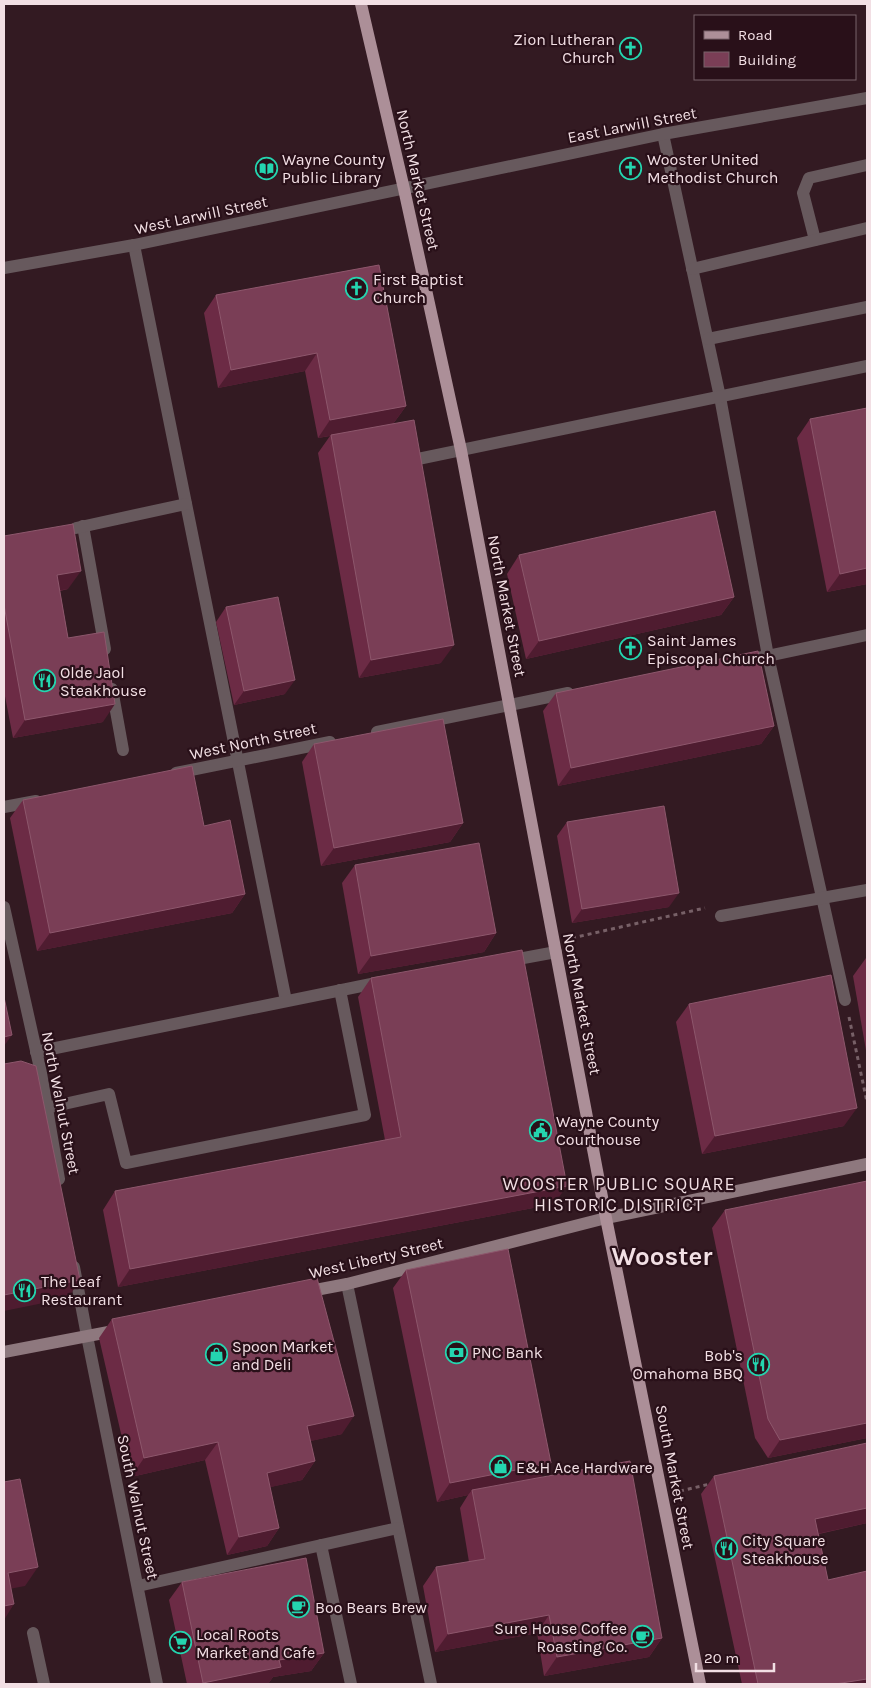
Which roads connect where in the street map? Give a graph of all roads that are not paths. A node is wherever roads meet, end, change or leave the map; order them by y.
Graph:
1 (361, 4) edge
2 (867, 98) edge
3 (663, 134) junction
4 (867, 165) edge
5 (404, 189) junction
6 (867, 228) edge
7 (814, 240) junction
8 (134, 245) junction
9 (4, 268) edge
10 (692, 269) junction
11 (867, 307) edge
12 (708, 339) junction
13 (867, 366) edge
14 (720, 397) junction
15 (461, 450) junction
16 (418, 459) edge
17 (186, 504) junction
18 (83, 526) junction
19 (66, 530) edge
20 (867, 635) edge
21 (768, 656) junction
22 (730, 663) edge
23 (576, 692) edge
24 (509, 704) junction
25 (368, 734) edge
26 (340, 740) edge
27 (123, 750) dead end
28 (237, 761) junction
29 (159, 776) edge
30 (52, 798) edge
31 (4, 807) edge
32 (867, 890) edge
33 (823, 899) junction
34 (4, 907) edge
35 (721, 916) dead end
36 (555, 947) junction
37 (497, 962) edge
38 (389, 981) edge
39 (340, 990) junction
40 (846, 1000) road end
41 (286, 1001) junction
42 (36, 1052) junction
43 (46, 1108) junction
44 (867, 1164) edge
45 (62, 1196) edge
46 (606, 1218) junction
47 (72, 1255) edge
48 (347, 1284) junction
49 (289, 1295) edge
50 (135, 1327) edge
51 (87, 1336) junction
52 (4, 1352) edge
53 (398, 1528) junction
54 (322, 1545) junction
55 (138, 1586) junction
56 (33, 1633) dead end
57 (44, 1684) edge
58 (157, 1684) edge
59 (351, 1684) edge
60 (430, 1684) edge
61 (700, 1684) edge

1 - 5 main road, North Market Street
2 - 3 street, East Larwill Street
3 - 5 street, East Larwill Street
3 - 10 street
4 - 7 street
5 - 8 street, West Larwill Street
5 - 15 main road, North Market Street
6 - 7 street
7 - 10 street
8 - 9 street, West Larwill Street
8 - 17 street
10 - 12 street
11 - 12 street
12 - 14 street
13 - 14 street
14 - 15 street
14 - 21 street
15 - 16 street
15 - 24 main road, North Market Street
17 - 18 street
17 - 28 street
18 - 19 street
18 - 27 street
20 - 21 street
21 - 22 street
21 - 33 street
23 - 24 street
24 - 25 street
24 - 36 main road, North Market Street
26 - 28 street, West North Street
28 - 29 street, West North Street
28 - 41 street
30 - 31 street
32 - 33 street
33 - 35 street
33 - 40 street
34 - 42 street, North Walnut Street
36 - 37 street
36 - 46 main road, North Market Street
38 - 39 street
39 - 41 street
39 - 43 street
41 - 42 street
42 - 43 street, North Walnut Street
43 - 45 street, North Walnut Street
44 - 46 main road, West Liberty Street
46 - 48 main road, West Liberty Street
46 - 61 main road, South Market Street
47 - 51 street
48 - 49 main road, West Liberty Street
48 - 53 street
50 - 51 main road
51 - 52 main road
51 - 55 street, South Walnut Street
53 - 54 street
53 - 60 street
54 - 55 street
54 - 59 street
55 - 58 street, South Walnut Street
56 - 57 street

